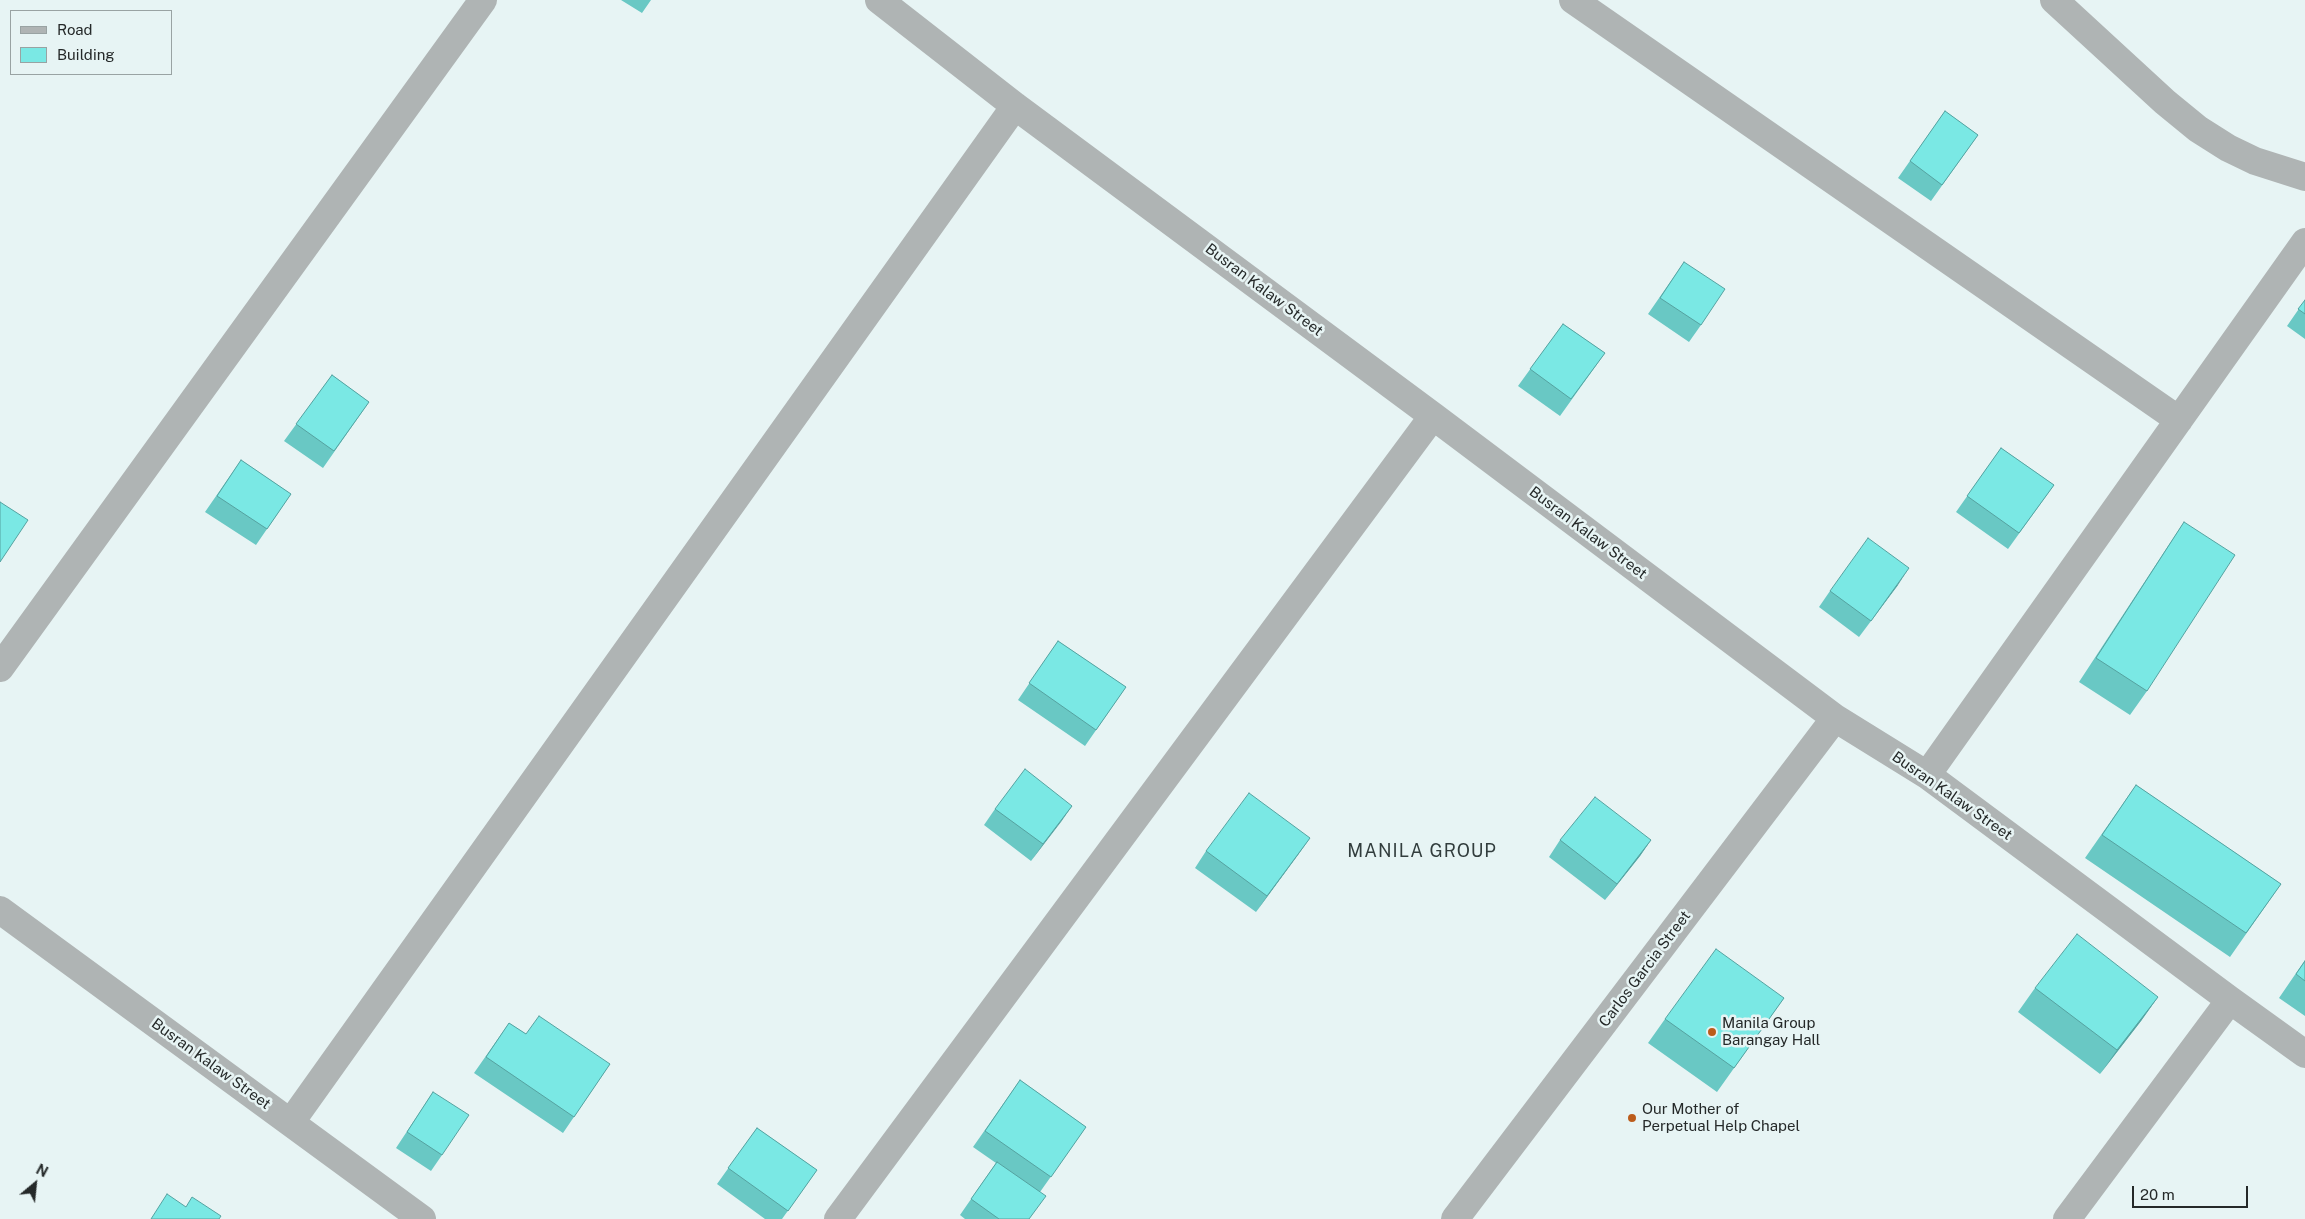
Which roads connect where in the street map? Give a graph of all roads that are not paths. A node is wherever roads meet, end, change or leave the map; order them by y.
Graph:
1 (483, 0) edge
2 (879, 0) edge
3 (1574, 0) edge
4 (2054, 0) edge
5 (1015, 106) junction
6 (2305, 177) edge
7 (2305, 242) edge
8 (1433, 416) junction
9 (2179, 420) junction
10 (0, 668) edge
11 (1835, 718) junction
12 (1927, 775) junction
13 (0, 910) edge
14 (2230, 1000) junction
15 (2305, 1054) edge
16 (291, 1122) junction
17 (422, 1219) edge
18 (838, 1219) edge
19 (1455, 1219) edge
20 (2067, 1219) edge

1 - 10 street
2 - 5 street, Busran Kalaw Street
3 - 9 street
4 - 6 street
5 - 8 street, Busran Kalaw Street
5 - 16 street
7 - 9 street
8 - 11 street, Busran Kalaw Street
8 - 18 street
9 - 12 street
11 - 12 street, Busran Kalaw Street
11 - 19 street, Carlos Garcia Street
12 - 14 street, Busran Kalaw Street
13 - 16 street, Busran Kalaw Street
14 - 15 street, Busran Kalaw Street
14 - 20 street
16 - 17 street, Busran Kalaw Street

